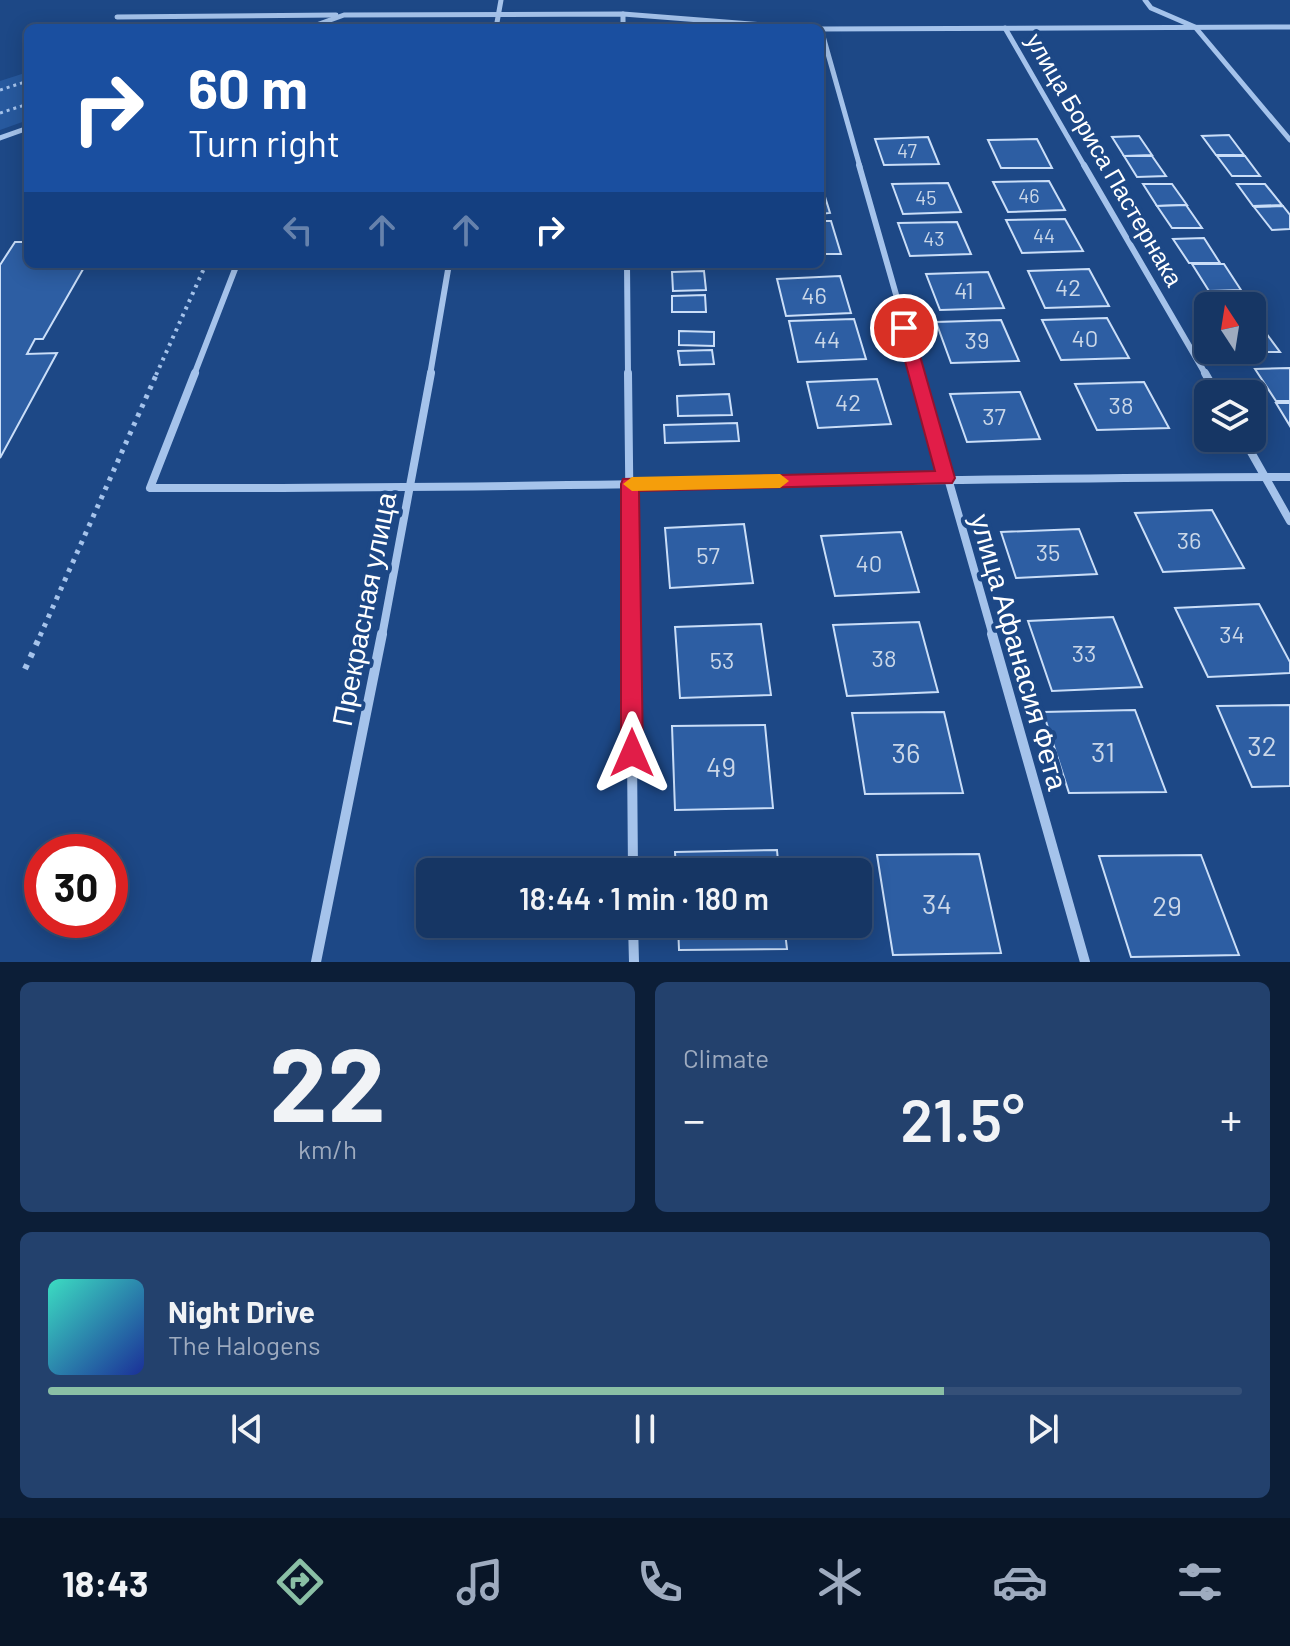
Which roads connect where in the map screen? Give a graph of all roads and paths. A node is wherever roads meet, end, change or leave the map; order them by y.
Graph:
1 (501, 0) edge
2 (1145, 0) edge
3 (623, 14) junction
4 (344, 15) junction
5 (117, 17) dead end
6 (498, 17) junction
7 (319, 24) edge
8 (497, 24) edge
9 (623, 24) edge
10 (752, 24) edge
11 (1195, 27) junction
12 (1290, 27) edge
13 (1005, 28) junction
14 (824, 29) edge
15 (824, 43) edge
16 (24, 82) edge
17 (0, 90) edge
18 (24, 105) edge
19 (0, 113) edge
20 (24, 129) edge
21 (0, 138) edge
22 (1290, 140) edge
23 (204, 268) edge
24 (235, 268) edge
25 (448, 268) edge
26 (627, 268) edge
27 (1209, 380) edge
28 (1251, 452) edge
29 (1266, 477) junction
30 (1290, 477) edge
31 (946, 478) junction
32 (630, 484) junction
33 (411, 489) junction
34 (1290, 521) edge
35 (25, 669) dead end
36 (633, 858) edge
37 (633, 938) edge
38 (316, 962) edge
39 (634, 962) edge
40 (1085, 962) edge

1 - 6 street
2 - 11 street
3 - 6 street
3 - 9 street
3 - 10 street
4 - 5 street
4 - 6 street
4 - 7 street
6 - 8 street
11 - 12 street
11 - 13 street
11 - 22 street
13 - 14 street
13 - 27 street, улица Бориса Пастернака
15 - 31 street, улица Афанасия Фета
16 - 17 path
18 - 19 path
20 - 21 street
23 - 35 path
24 - 33 street
25 - 33 street, Прекрасная улица
26 - 32 street
28 - 29 street
29 - 30 street
29 - 31 street
29 - 34 street
31 - 32 street
31 - 40 street, улица Афанасия Фета
32 - 33 street
32 - 36 street
33 - 38 street, Прекрасная улица
37 - 39 street

